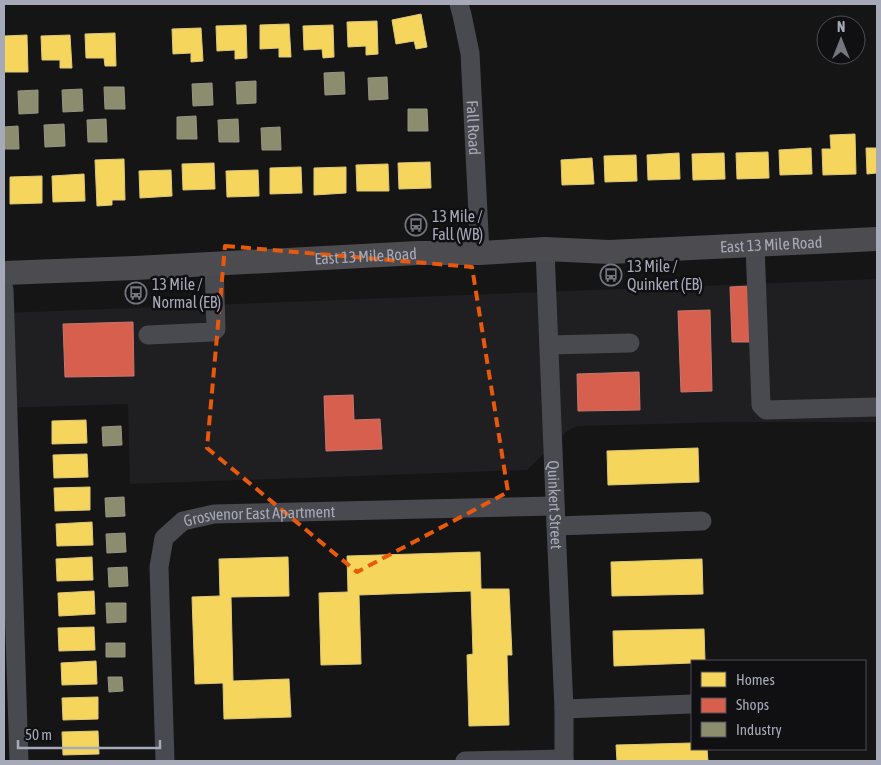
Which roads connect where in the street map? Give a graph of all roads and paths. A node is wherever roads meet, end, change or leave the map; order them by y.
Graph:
1 (459, 4) edge
2 (877, 239) edge
3 (755, 245) junction
4 (545, 249) junction
5 (480, 252) junction
6 (214, 264) junction
7 (4, 272) edge
8 (4, 289) edge
9 (148, 335) dead end
10 (630, 344) dead end
11 (549, 345) junction
12 (877, 407) edge
13 (555, 506) junction
14 (702, 522) dead end
15 (556, 526) junction
16 (691, 704) edge
17 (564, 709) junction
18 (564, 760) edge
19 (20, 761) edge
20 (166, 761) edge
21 (465, 761) edge

1 - 5 street, Fall Road
2 - 3 main road, East 13 Mile Road
3 - 4 main road, East 13 Mile Road
3 - 12 street
4 - 5 main road, East 13 Mile Road
4 - 11 street, Quinkert Street
5 - 6 main road, East 13 Mile Road
6 - 7 main road, East 13 Mile Road
6 - 9 street
8 - 19 street
10 - 11 street
11 - 13 street, Quinkert Street
13 - 15 street, Quinkert Street
13 - 20 street, Grosvenor East Apartment
14 - 15 street
15 - 17 street, Quinkert Street
16 - 17 street
17 - 18 street, Quinkert Street
18 - 21 street

